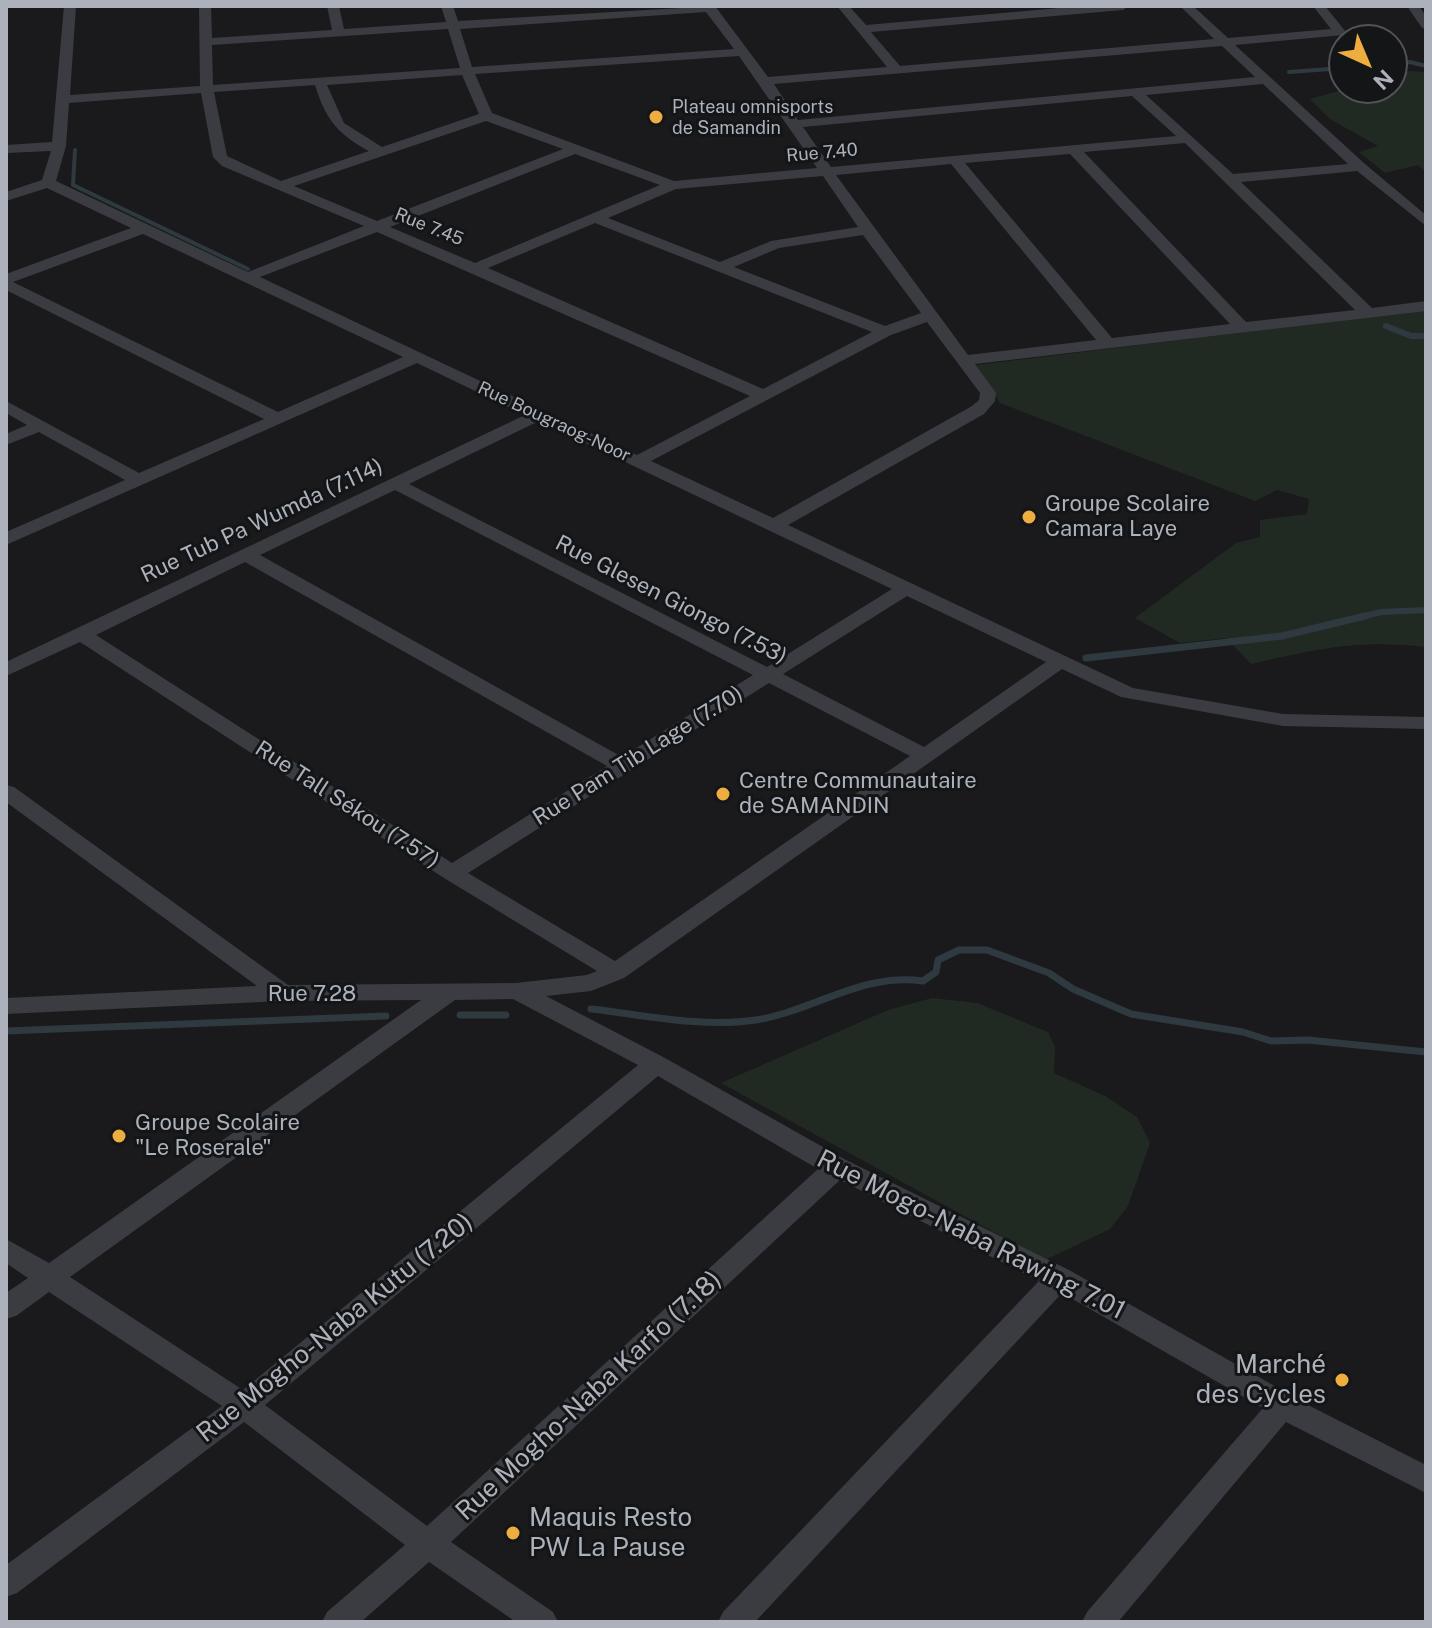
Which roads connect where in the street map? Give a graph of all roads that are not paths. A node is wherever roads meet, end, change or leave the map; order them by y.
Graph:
1 (70, 6) edge
2 (205, 6) edge
3 (333, 6) edge
4 (447, 6) edge
5 (843, 6) edge
6 (1123, 6) edge
7 (1186, 6) edge
8 (1319, 6) edge
9 (1413, 6) edge
10 (709, 7) edge
11 (1426, 25) edge
12 (454, 26) junction
13 (863, 29) junction
14 (339, 33) junction
15 (1222, 40) junction
16 (207, 42) junction
17 (741, 52) junction
18 (896, 69) junction
19 (468, 73) junction
20 (1266, 80) junction
21 (765, 81) junction
22 (320, 82) junction
23 (207, 90) junction
24 (1135, 92) junction
25 (64, 99) junction
26 (486, 116) junction
27 (795, 124) junction
28 (1188, 139) junction
29 (59, 146) junction
30 (6, 149) edge
31 (575, 149) junction
32 (1074, 150) junction
33 (379, 151) junction
34 (956, 161) junction
35 (1360, 167) junction
36 (828, 173) junction
37 (1229, 179) junction
38 (48, 183) junction
39 (673, 185) junction
40 (280, 186) junction
41 (6, 197) edge
42 (593, 217) junction
43 (1426, 222) edge
44 (377, 227) junction
45 (145, 228) junction
46 (867, 230) junction
47 (721, 267) junction
48 (475, 268) junction
49 (248, 277) junction
50 (6, 281) edge
51 (1426, 306) edge
52 (1367, 312) junction
53 (931, 315) junction
54 (1243, 329) junction
55 (885, 332) junction
56 (1108, 344) junction
57 (417, 357) junction
58 (965, 360) junction
59 (763, 395) junction
60 (6, 406) edge
61 (538, 415) junction
62 (278, 419) junction
63 (40, 425) junction
64 (6, 440) edge
65 (638, 461) junction
66 (138, 480) junction
67 (396, 484) junction
68 (773, 526) junction
69 (6, 539) edge
70 (246, 555) junction
71 (905, 589) junction
72 (81, 634) junction
73 (1059, 662) junction
74 (6, 670) edge
75 (766, 676) junction
76 (1426, 723) edge
77 (926, 756) junction
78 (623, 766) junction
79 (6, 792) edge
80 (452, 873) junction
81 (616, 972) junction
82 (516, 991) junction
83 (283, 993) junction
84 (448, 993) junction
85 (6, 1006) edge
86 (656, 1064) junction
87 (837, 1167) junction
88 (6, 1249) edge
89 (1059, 1278) junction
90 (49, 1280) junction
91 (6, 1308) edge
92 (1283, 1405) junction
93 (244, 1406) junction
94 (1426, 1480) edge
95 (428, 1544) junction
96 (6, 1583) edge
97 (338, 1622) edge
98 (542, 1622) edge
99 (734, 1622) edge
100 (1098, 1622) edge

1 - 25 street
2 - 16 street, Rue 7.45
3 - 14 street
4 - 12 street
5 - 13 street
6 - 13 street
7 - 15 street
8 - 15 street
9 - 11 street
10 - 12 street
10 - 17 street
12 - 14 street
12 - 19 street
13 - 18 street
14 - 16 street
15 - 18 street
15 - 20 street
16 - 23 street, Rue 7.45
17 - 19 street
17 - 21 street
18 - 21 street
19 - 22 street
19 - 26 street
20 - 24 street
20 - 35 street
21 - 27 street
22 - 23 street
22 - 33 street
23 - 25 street
23 - 40 street, Rue 7.45
24 - 27 street
24 - 28 street
25 - 29 street
26 - 31 street
26 - 33 street
27 - 36 street
28 - 32 street, Rue 7.40
28 - 37 street
29 - 30 street
29 - 38 street
31 - 39 street
31 - 44 street
32 - 34 street, Rue 7.40
32 - 54 street
33 - 40 street
34 - 36 street, Rue 7.40
34 - 56 street
35 - 37 street
35 - 43 street
36 - 39 street, Rue 7.40
36 - 46 street
37 - 52 street
38 - 41 street
38 - 45 street, Rue Bougraog-Noor
39 - 42 street, Rue 7.40
40 - 44 street, Rue 7.45
42 - 47 street
42 - 48 street, Rue 7.40
44 - 48 street, Rue 7.45
44 - 49 street
45 - 49 street, Rue Bougraog-Noor
45 - 50 street
46 - 47 street
46 - 53 street
47 - 55 street
48 - 59 street, Rue 7.45
49 - 57 street, Rue Bougraog-Noor
50 - 62 street
51 - 52 street
52 - 54 street
53 - 55 street
53 - 58 street
54 - 56 street
55 - 59 street
56 - 58 street
57 - 61 street, Rue Bougraog-Noor
57 - 62 street
58 - 68 street
59 - 65 street
60 - 63 street
61 - 65 street, Rue Bougraog-Noor
61 - 67 street, Rue Tub Pa Wumda (7.114)
62 - 66 street
63 - 64 street
63 - 66 street
65 - 68 street, Rue Bougraog-Noor
66 - 69 street
67 - 70 street, Rue Tub Pa Wumda (7.114)
67 - 75 street, Rue Glesen Giongo (7.53)
68 - 71 street, Rue Bougraog-Noor
70 - 72 street, Rue Tub Pa Wumda (7.114)
70 - 78 street
71 - 73 street, Rue Bougraog-Noor
71 - 75 street, Rue Pam Tib Lage (7.70)
72 - 74 street, Rue Tub Pa Wumda (7.114)
72 - 80 street, Rue Tall Sékou (7.57)
73 - 76 street, Rue Bougraog-Noor
73 - 77 street, Rue 7.28
75 - 77 street, Rue Glesen Giongo (7.53)
75 - 78 street, Rue Pam Tib Lage (7.70)
77 - 81 street, Rue 7.28
78 - 80 street, Rue Pam Tib Lage (7.70)
79 - 83 street
80 - 81 street, Rue Tall Sékou (7.57)
81 - 82 street, Rue 7.28
82 - 84 street, Rue 7.28
82 - 86 street, Rue Mogo-Naba Rawing 7.01
83 - 84 street, Rue 7.28
83 - 85 street, Rue 7.28
84 - 90 street
86 - 87 street, Rue Mogo-Naba Rawing 7.01
86 - 93 street, Rue Mogho-Naba Kutu (7.20)
87 - 89 street, Rue Mogo-Naba Rawing 7.01
87 - 95 street, Rue Mogho-Naba Karfo (7.18)
88 - 90 street
89 - 92 street, Rue Mogo-Naba Rawing 7.01
89 - 99 street
90 - 91 street
90 - 93 street
92 - 94 street, Rue Mogo-Naba Rawing 7.01
92 - 100 street
93 - 95 street
93 - 96 street, Rue Mogho-Naba Kutu (7.20)
95 - 97 street, Rue Mogho-Naba Karfo (7.18)
95 - 98 street

